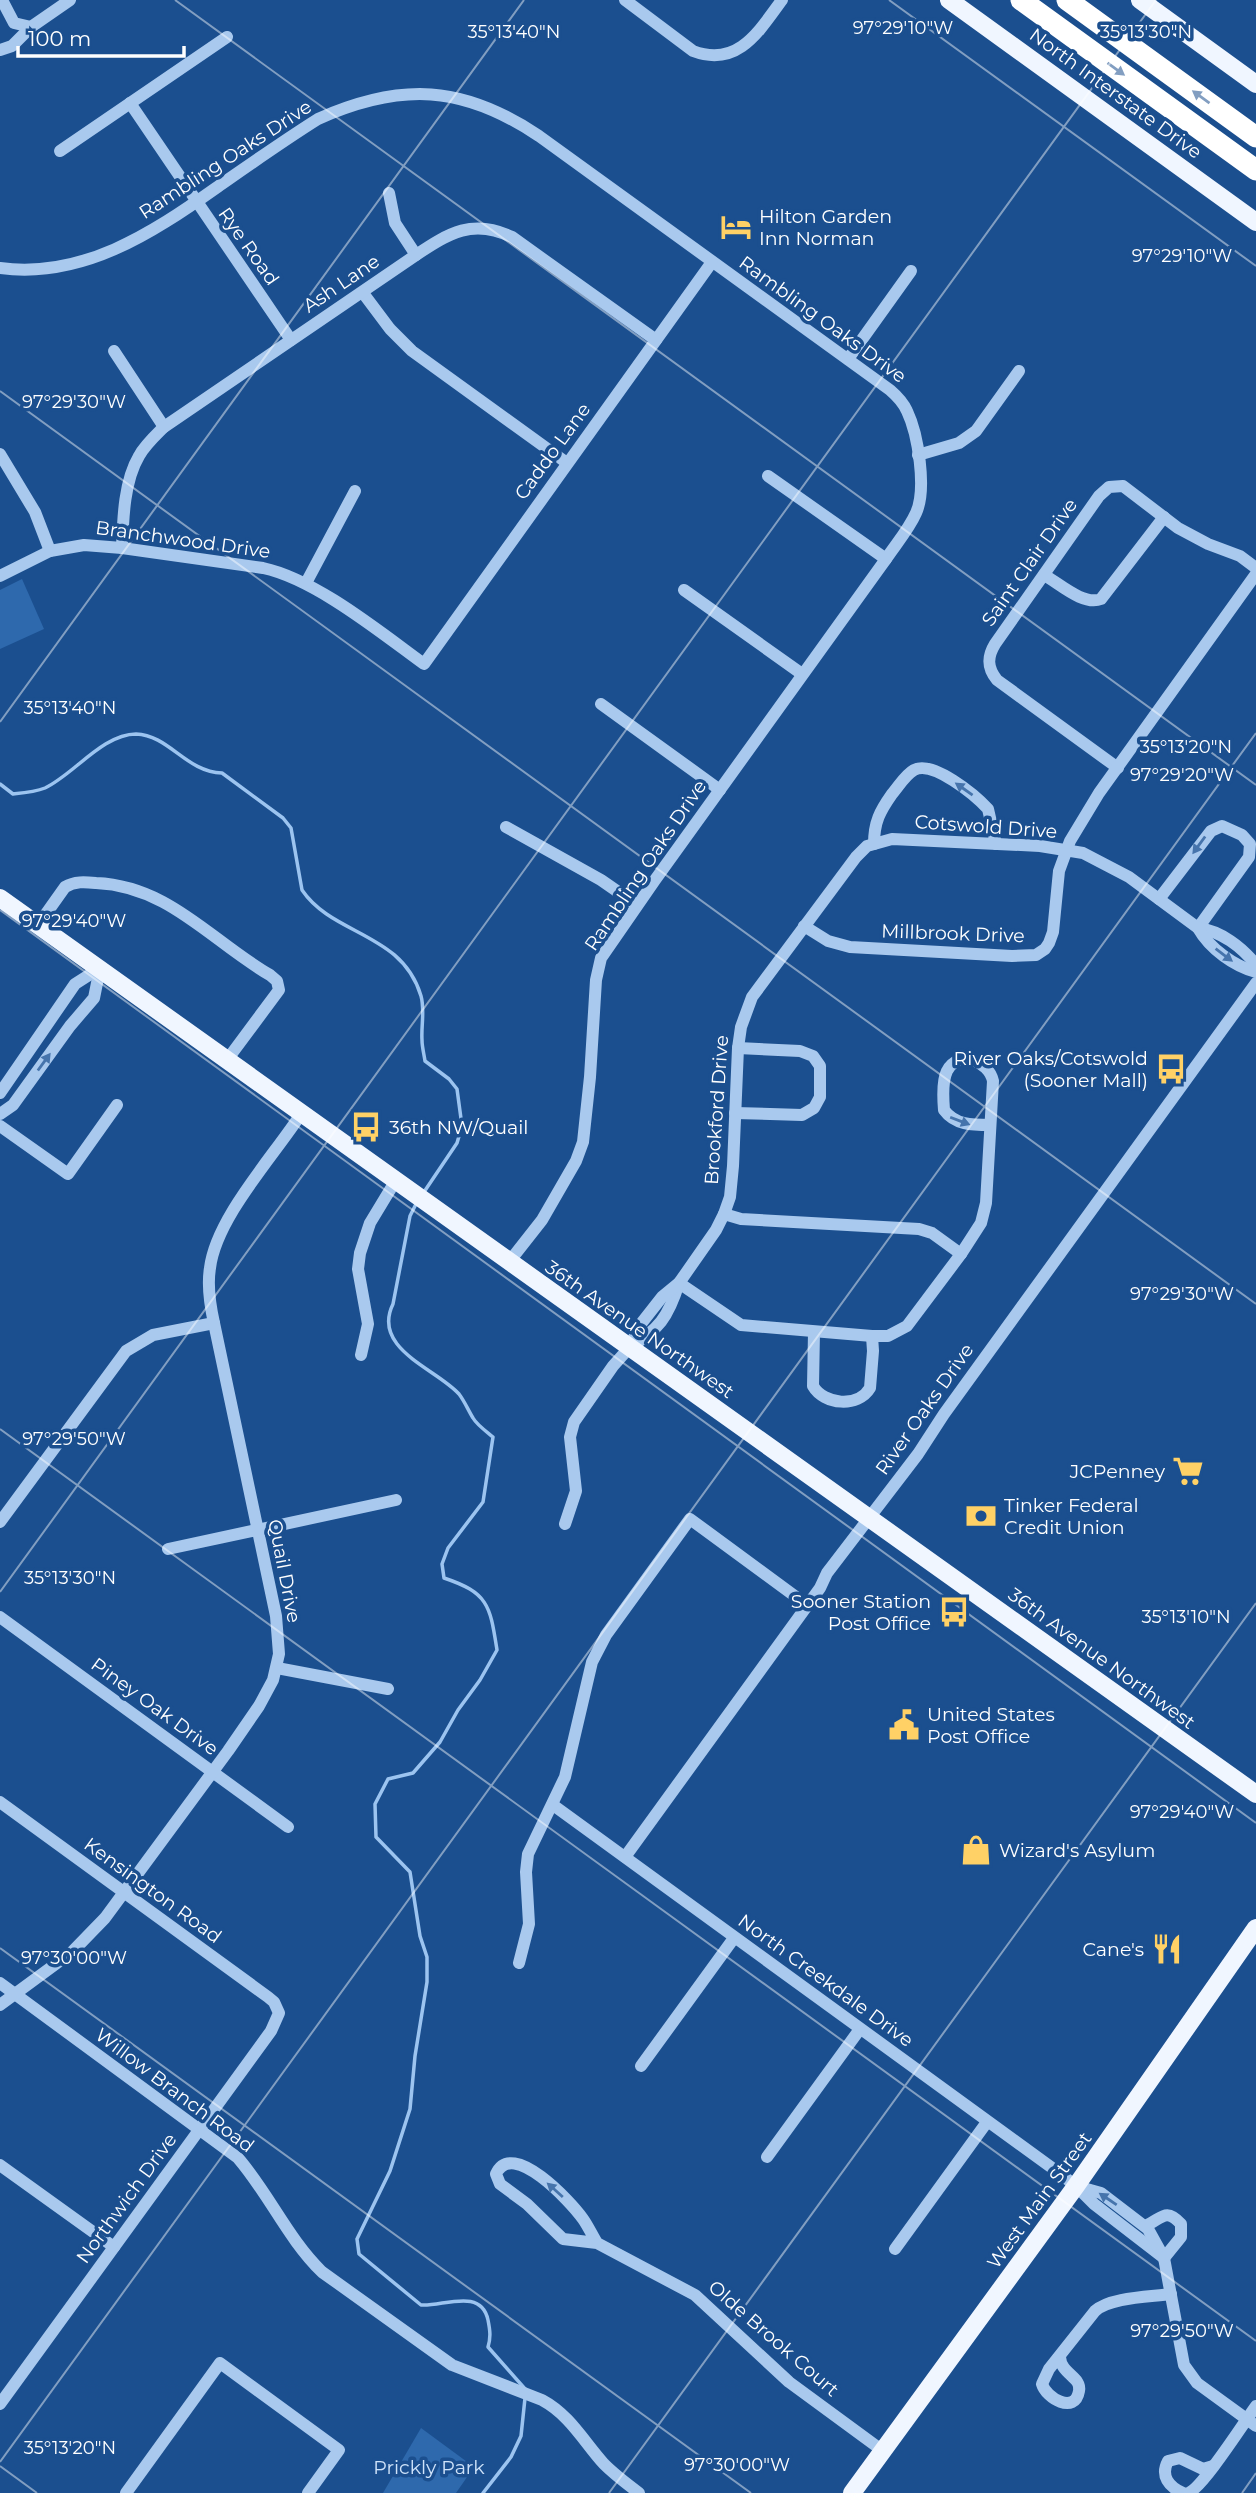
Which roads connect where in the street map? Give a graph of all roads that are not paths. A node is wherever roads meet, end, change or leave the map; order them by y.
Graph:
1 (2, 0) edge
2 (70, 0) edge
3 (625, 0) edge
4 (782, 0) edge
5 (950, 0) edge
6 (1021, 0) edge
7 (1067, 0) edge
8 (1140, 0) edge
9 (31, 27) junction
10 (228, 37) dead end
11 (0, 50) edge
12 (1256, 84) edge
13 (130, 103) junction
14 (1256, 137) edge
15 (60, 151) dead end
16 (1256, 170) edge
17 (388, 193) dead end
18 (196, 203) junction
19 (1256, 222) edge
20 (416, 255) junction
21 (712, 262) junction
22 (0, 268) edge
23 (911, 271) dead end
24 (362, 293) junction
25 (291, 340) junction
26 (656, 340) junction
27 (114, 351) dead end
28 (848, 359) junction
29 (1019, 371) dead end
30 (164, 427) junction
31 (0, 454) edge
32 (918, 454) junction
33 (567, 463) junction
34 (768, 476) dead end
35 (355, 491) dead end
36 (1164, 517) junction
37 (122, 548) junction
38 (50, 551) junction
39 (886, 559) junction
40 (1256, 568) edge
41 (1256, 574) edge
42 (1044, 575) junction
43 (0, 576) edge
44 (306, 583) junction
45 (684, 590) dead end
46 (424, 664) joint
47 (802, 674) junction
48 (601, 704) dead end
49 (1118, 768) junction
50 (720, 790) junction
51 (506, 827) dead end
52 (874, 844) junction
53 (996, 844) junction
54 (1066, 850) junction
55 (0, 898) edge
56 (1159, 899) junction
57 (637, 905) junction
58 (37, 925) junction
59 (804, 926) junction
60 (1198, 928) junction
61 (1256, 965) edge
62 (100, 968) junction
63 (1256, 972) edge
64 (1256, 983) edge
65 (738, 1048) junction
66 (227, 1060) junction
67 (0, 1093) edge
68 (117, 1105) dead end
69 (0, 1114) edge
70 (302, 1114) junction
71 (735, 1114) junction
72 (990, 1125) junction
73 (0, 1126) edge
74 (396, 1180) junction
75 (724, 1214) junction
76 (961, 1254) junction
77 (509, 1262) junction
78 (679, 1283) junction
79 (214, 1322) junction
80 (814, 1332) junction
81 (872, 1336) junction
82 (629, 1348) junction
83 (360, 1355) dead end
84 (396, 1500) dead end
85 (868, 1517) junction
86 (0, 1522) edge
87 (565, 1524) dead end
88 (257, 1530) junction
89 (168, 1549) dead end
90 (807, 1605) junction
91 (0, 1617) edge
92 (277, 1668) junction
93 (388, 1689) dead end
94 (213, 1772) junction
95 (1256, 1794) edge
96 (0, 1802) edge
97 (553, 1804) junction
98 (288, 1827) dead end
99 (625, 1857) junction
100 (125, 1893) junction
101 (1256, 1928) edge
102 (734, 1938) junction
103 (519, 1963) dead end
104 (0, 1983) edge
105 (16, 1995) junction
106 (0, 2005) edge
107 (279, 2013) joint
108 (860, 2029) junction
109 (640, 2066) dead end
110 (987, 2122) junction
111 (200, 2129) junction
112 (767, 2157) dead end
113 (0, 2165) edge
114 (1076, 2186) junction
115 (1145, 2226) junction
116 (597, 2243) junction
117 (114, 2247) junction
118 (895, 2249) dead end
119 (1164, 2258) junction
120 (1171, 2294) junction
121 (1060, 2357) dead end
122 (0, 2404) edge
123 (1256, 2406) edge
124 (1251, 2423) edge
125 (883, 2451) junction
126 (1213, 2466) junction
127 (127, 2493) edge
128 (308, 2493) edge
129 (639, 2493) edge
130 (852, 2493) edge
131 (1183, 2493) edge
132 (1188, 2493) edge

1 - 9 street
2 - 9 street
3 - 4 street
5 - 19 main road, North Interstate Drive
6 -> 16 highway
14 -> 7 highway
8 - 12 main road
9 - 11 street
10 - 13 street
13 - 15 street
13 - 18 street, Rye Road
17 - 20 street
18 - 21 street, Rambling Oaks Drive
18 - 22 street, Rambling Oaks Drive
18 - 25 street, Rye Road
20 - 24 street, Ash Lane
20 - 26 street, Ash Lane
21 - 26 street, Caddo Lane
21 - 28 street, Rambling Oaks Drive
23 - 28 street
24 - 25 street, Ash Lane
24 - 33 street
25 - 30 street, Ash Lane
26 - 33 street, Caddo Lane
27 - 30 street
28 - 32 street, Rambling Oaks Drive
29 - 32 street
30 - 37 street, Ash Lane
31 - 38 street
32 - 39 street, Rambling Oaks Drive
33 - 46 street, Caddo Lane
34 - 39 street
35 - 44 street
36 - 40 street
36 - 42 street
36 - 42 street, Saint Clair Drive
37 - 38 street, Branchwood Drive
37 - 44 street, Branchwood Drive
38 - 43 street, Branchwood Drive
39 - 47 street, Rambling Oaks Drive
41 - 49 street, Millbrook Drive
42 - 49 street, Saint Clair Drive
44 - 46 street, Branchwood Drive
45 - 47 street
47 - 50 street, Rambling Oaks Drive
48 - 50 street
49 - 54 street, Millbrook Drive
50 - 57 street, Rambling Oaks Drive
51 - 57 street
52 - 53 street, Cotswold Drive
53 -> 52 street
52 - 59 street, Brookford Drive
53 - 54 street, Cotswold Drive
54 - 56 street, Cotswold Drive
54 - 59 street, Millbrook Drive
55 - 58 main road, 36th Avenue Northwest
56 - 60 street, Cotswold Drive
60 -> 56 street
57 - 77 street, Rambling Oaks Drive
58 - 62 main road, 36th Avenue Northwest
58 - 66 street
59 - 65 street, Brookford Drive
60 - 61 street, Cotswold Drive
60 -> 63 street, Cotswold Drive
62 - 66 main road, 36th Avenue Northwest
62 - 67 street
69 -> 62 street
64 - 85 street, River Oaks Drive
65 - 71 street, Brookford Drive
65 - 71 street
66 - 70 main road, 36th Avenue Northwest
68 - 73 street
70 - 74 main road, 36th Avenue Northwest
70 - 79 street, Quail Drive
71 - 75 street, Brookford Drive
72 -> 72 street
72 - 76 street
74 - 77 main road, 36th Avenue Northwest
74 - 83 street
75 - 76 street
75 - 78 street, Brookford Drive
76 - 81 street
77 - 82 main road, 36th Avenue Northwest
78 - 80 street
78 - 82 street, Brookford Drive
79 - 86 street
79 - 88 street, Quail Drive
80 - 81 street
80 - 81 street
82 - 85 main road, 36th Avenue Northwest
82 - 87 street, Brookford Drive
84 - 88 street
85 - 90 street, River Oaks Drive
85 - 95 main road, 36th Avenue Northwest
88 - 89 street
88 - 92 street, Quail Drive
90 - 97 street
90 - 99 street, River Oaks Drive
91 - 94 street, Piney Oak Drive
92 - 93 street
92 - 94 street, Quail Drive
94 - 98 street, Piney Oak Drive
94 - 100 street, Quail Drive
96 - 100 street, Kensington Road
97 - 99 street, North Creekdale Drive
97 - 103 street
99 - 102 street, North Creekdale Drive
100 - 105 street, Quail Drive
100 - 107 street, Kensington Road
101 - 114 main road, West Main Street
102 - 108 street, North Creekdale Drive
102 - 109 street
104 - 105 street, Willow Branch Road
105 - 106 street, Quail Drive
105 - 111 street, Willow Branch Road
107 - 111 street, Northwich Drive
108 - 110 street, North Creekdale Drive
108 - 112 street
110 - 114 street, North Creekdale Drive
110 - 118 street
111 - 117 street, Northwich Drive
111 - 129 street, Willow Branch Road
113 - 117 street
115 -> 114 street
114 - 119 street
114 - 125 main road, West Main Street
115 - 119 street
115 - 119 street
116 -> 116 street, Olde Brook Court
116 - 125 street, Olde Brook Court
117 - 122 street, Northwich Drive
119 - 120 street
120 - 121 street
120 - 124 street
123 - 124 street
124 - 126 street
125 - 130 main road, West Main Street
126 - 131 street
126 - 132 street
127 - 128 street

